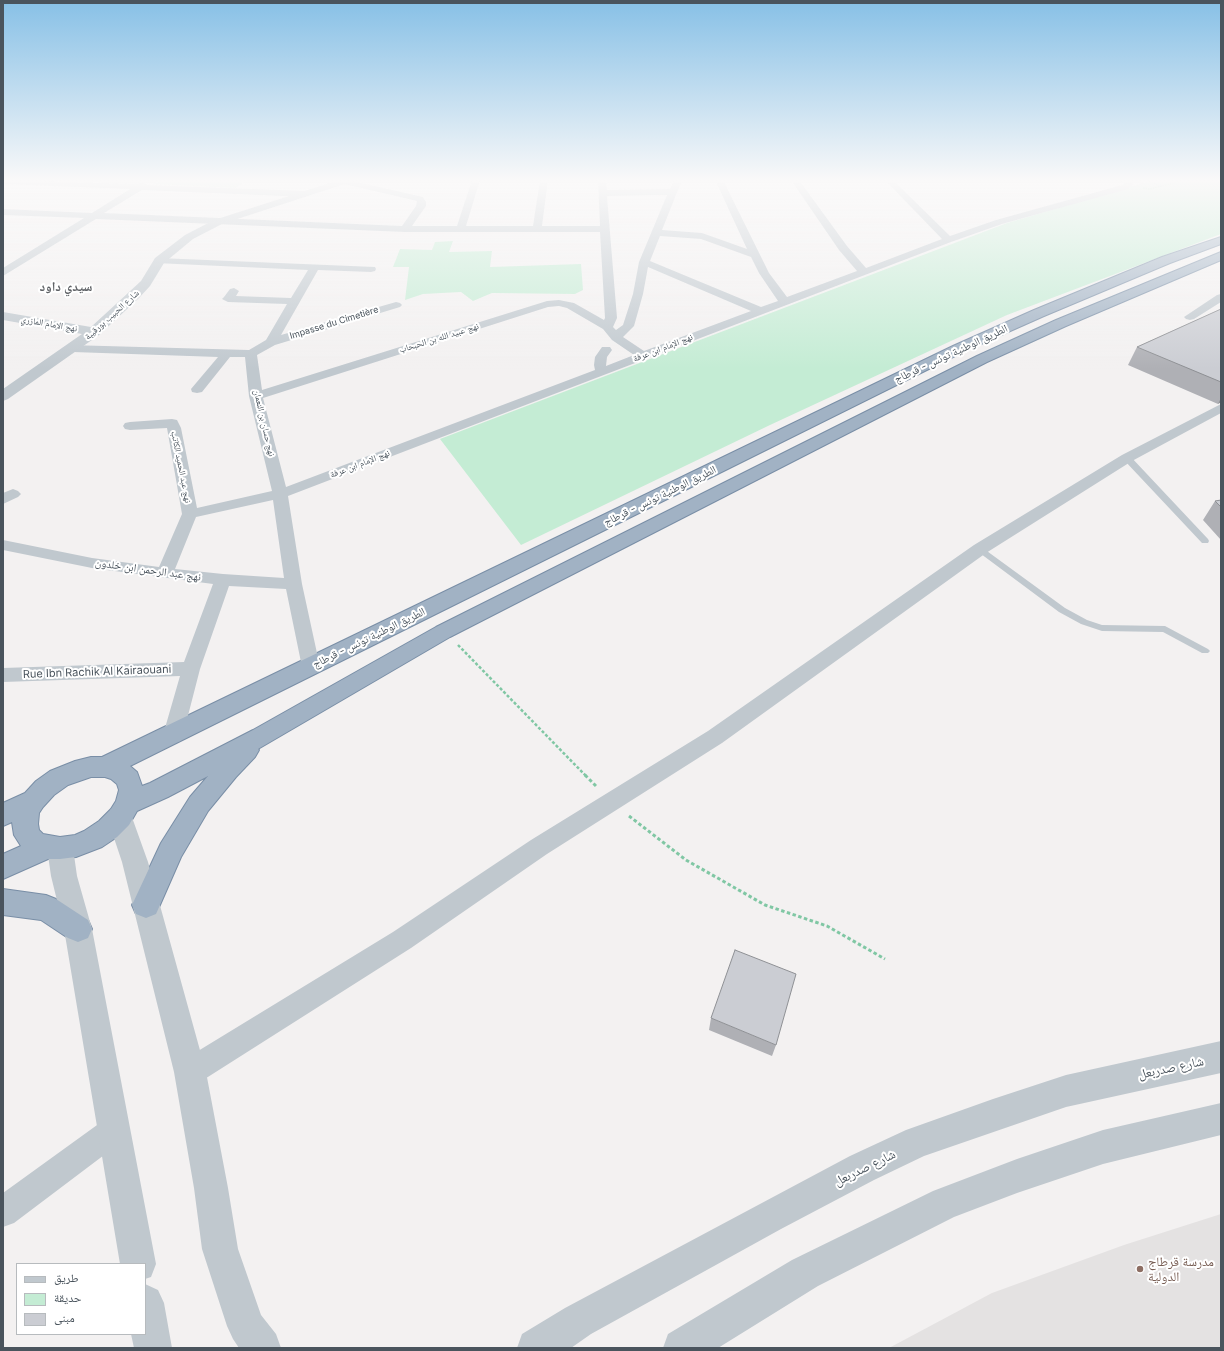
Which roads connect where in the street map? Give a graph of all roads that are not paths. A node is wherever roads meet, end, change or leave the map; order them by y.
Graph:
1 (50, 243) edge
2 (183, 243) edge
3 (606, 243) edge
4 (652, 243) edge
5 (722, 243) edge
6 (749, 243) edge
7 (839, 243) edge
8 (940, 243) edge
9 (1213, 243) edge
10 (755, 255) junction
11 (1221, 256) edge
12 (159, 262) junction
13 (644, 262) junction
14 (314, 268) junction
15 (371, 269) dead end
16 (863, 272) junction
17 (3, 273) edge
18 (234, 291) dead end
19 (1221, 296) edge
20 (294, 301) junction
21 (784, 301) junction
22 (396, 305) dead end
23 (760, 311) junction
24 (3, 316) edge
25 (1190, 317) dead end
26 (607, 327) junction
27 (94, 332) junction
28 (616, 337) junction
29 (271, 342) junction
30 (73, 348) junction
31 (606, 350) dead end
32 (227, 353) junction
33 (250, 354) junction
34 (643, 356) junction
35 (602, 371) junction
36 (197, 389) dead end
37 (3, 396) edge
38 (256, 396) junction
39 (1221, 408) edge
40 (130, 426) dead end
41 (1127, 458) junction
42 (280, 494) junction
43 (190, 514) junction
44 (1205, 541) dead end
45 (3, 546) edge
46 (980, 549) junction
47 (165, 573) junction
48 (223, 580) junction
49 (293, 584) junction
50 (1205, 651) dead end
51 (311, 667) junction
52 (191, 669) junction
53 (3, 675) edge
54 (173, 735) junction
55 (261, 736) junction
56 (106, 767) junction
57 (34, 800) junction
58 (124, 811) junction
59 (3, 815) edge
60 (53, 848) junction
61 (3, 867) edge
62 (3, 902) edge
63 (146, 905) junction
64 (78, 929) junction
65 (1221, 1057) edge
66 (190, 1072) junction
67 (1221, 1119) edge
68 (114, 1130) junction
69 (3, 1212) edge
70 (138, 1263) edge
71 (146, 1309) edge
72 (153, 1348) edge
73 (262, 1348) edge
74 (536, 1348) edge
75 (682, 1348) edge

1 - 17 street
2 - 12 street, شارع الحبيب بورقيبة
3 - 26 street
4 - 13 street
5 - 10 street
6 - 10 street
7 - 16 street
8 - 16 street, نهج الإمام ابن عرفة
9 - 51 highway, الطريق الوطنية تونس - قرطاج
10 - 21 street
11 - 55 highway, الطريق الوطنية تونس - قرطاج
12 - 14 street
12 - 27 street, شارع الحبيب بورقيبة
13 - 23 street
13 - 28 street
14 - 15 street
14 - 20 street, Impasse du Cimetière
16 - 21 street, نهج الإمام ابن عرفة
18 - 20 street
19 - 25 street
20 - 29 street, Impasse du Cimetière
21 - 23 street, نهج الإمام ابن عرفة
22 - 29 street, Impasse du Cimetière
23 - 34 street, نهج الإمام ابن عرفة
24 - 27 street, نهج الإمام المازري
26 - 28 street, نهج عبيد الله بن الحبحاب
26 - 38 street, نهج عبيد الله بن الحبحاب
27 - 30 street, شارع الحبيب بورقيبة
28 - 34 street, نهج عبيد الله بن الحبحاب
29 - 33 street, Impasse du Cimetière
30 - 32 street
30 - 37 street, شارع الحبيب بورقيبة
31 - 35 street
32 - 33 street
32 - 36 street
33 - 38 street, نهج حسان بن النعمان
34 - 35 street, نهج الإمام ابن عرفة
35 - 42 street, نهج الإمام ابن عرفة
38 - 42 street, نهج حسان بن النعمان
39 - 41 street
40 - 43 street, نهج عبد الحميد الكاتب
41 - 44 lane
41 - 46 street
42 - 43 street, نهج الإمام ابن عرفة
42 - 49 street, نهج حسان بن النعمان
43 - 47 street, نهج عبد الحميد الكاتب
45 - 47 street, نهج عبد الرحمن ابن خلدون
46 - 50 lane
46 - 66 street
47 - 48 street, نهج عبد الرحمن ابن خلدون
48 - 49 street, نهج عبد الرحمن ابن خلدون
48 - 52 street
49 - 51 street, نهج حسان بن النعمان
51 - 54 highway, الطريق الوطنية تونس - قرطاج
52 - 53 street, Rue Ibn Rachik Al Kairaouani
52 - 54 street
54 - 56 highway, الطريق الوطنية تونس - قرطاج
55 - 58 highway, الطريق الوطنية تونس - قرطاج
55 - 63 highway
56 - 57 highway
56 - 58 highway
57 - 59 highway
57 - 60 highway
58 - 60 highway
58 - 63 street
60 - 61 highway
60 - 64 street
62 - 64 highway
63 - 66 street
64 - 68 street
65 - 74 street, شارع صدربعل
66 - 73 street
67 - 75 street
68 - 69 street
68 - 70 street
71 - 72 street

